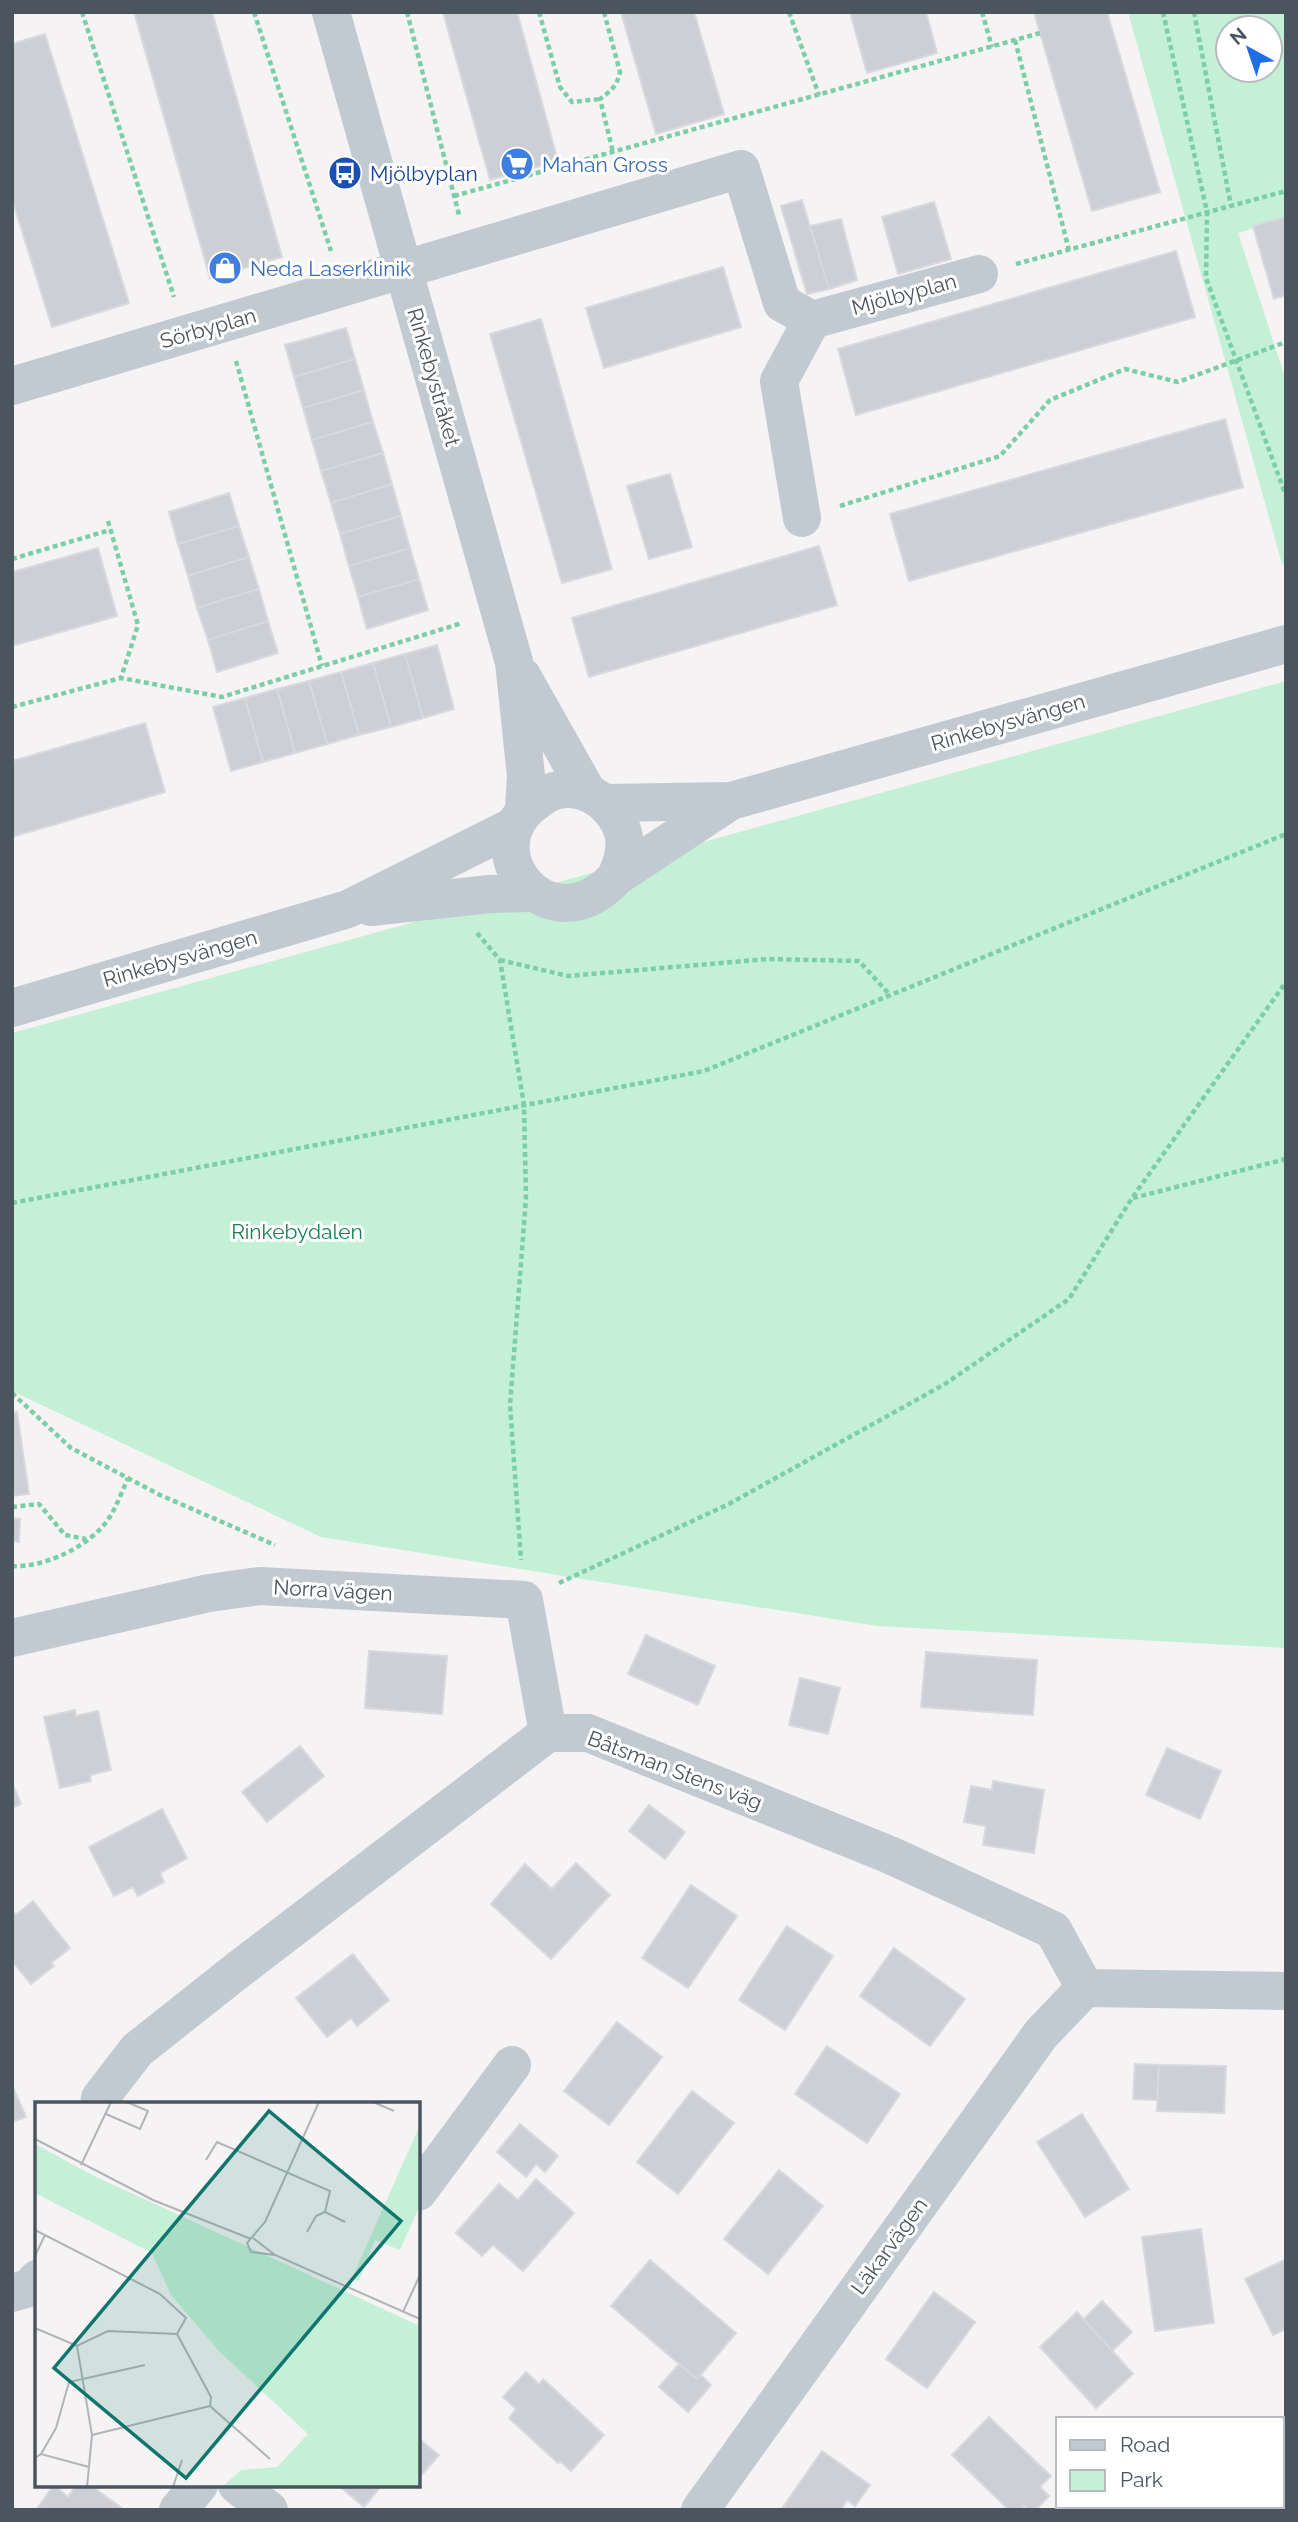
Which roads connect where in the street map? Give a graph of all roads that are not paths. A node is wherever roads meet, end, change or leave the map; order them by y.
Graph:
1 (331, 12) edge
2 (404, 270) junction
3 (979, 274) road end
4 (812, 320) junction
5 (12, 386) edge
6 (802, 518) road end
7 (1286, 644) edge
8 (514, 662) junction
9 (596, 798) junction
10 (731, 801) junction
11 (519, 818) junction
12 (616, 877) junction
13 (533, 893) junction
14 (348, 909) junction
15 (12, 1008) edge
16 (12, 1638) edge
17 (548, 1733) junction
18 (1085, 1988) junction
19 (1286, 1991) edge
20 (512, 2066) dead end
21 (99, 2102) edge
22 (420, 2189) edge
23 (197, 2487) edge
24 (240, 2487) edge
25 (178, 2510) edge
26 (269, 2510) edge
27 (700, 2510) edge

1 - 2 street, Rinkebystråket
2 - 4 street
2 - 5 street, Sörbyplan
2 - 8 street, Rinkebystråket
3 - 4 street, Mjölbyplan
4 - 6 street
7 - 10 street, Rinkebysvängen
8 - 9 street, Rinkebystråket
8 - 11 street, Rinkebystråket
9 - 10 street, Rinkebysvängen
9 - 11 street, Rinkebysvängen
9 - 12 street
10 - 12 street, Rinkebysvängen
11 - 13 street
11 - 14 street, Rinkebysvängen
12 - 13 street, Rinkebysvängen
13 - 14 street, Rinkebysvängen
14 - 15 street, Rinkebysvängen
16 - 17 street, Norra vägen
17 - 18 street, Båtsman Stens väg
17 - 21 street
18 - 19 street
18 - 27 street, Läkarvägen
20 - 22 street
23 - 25 street
24 - 26 street

